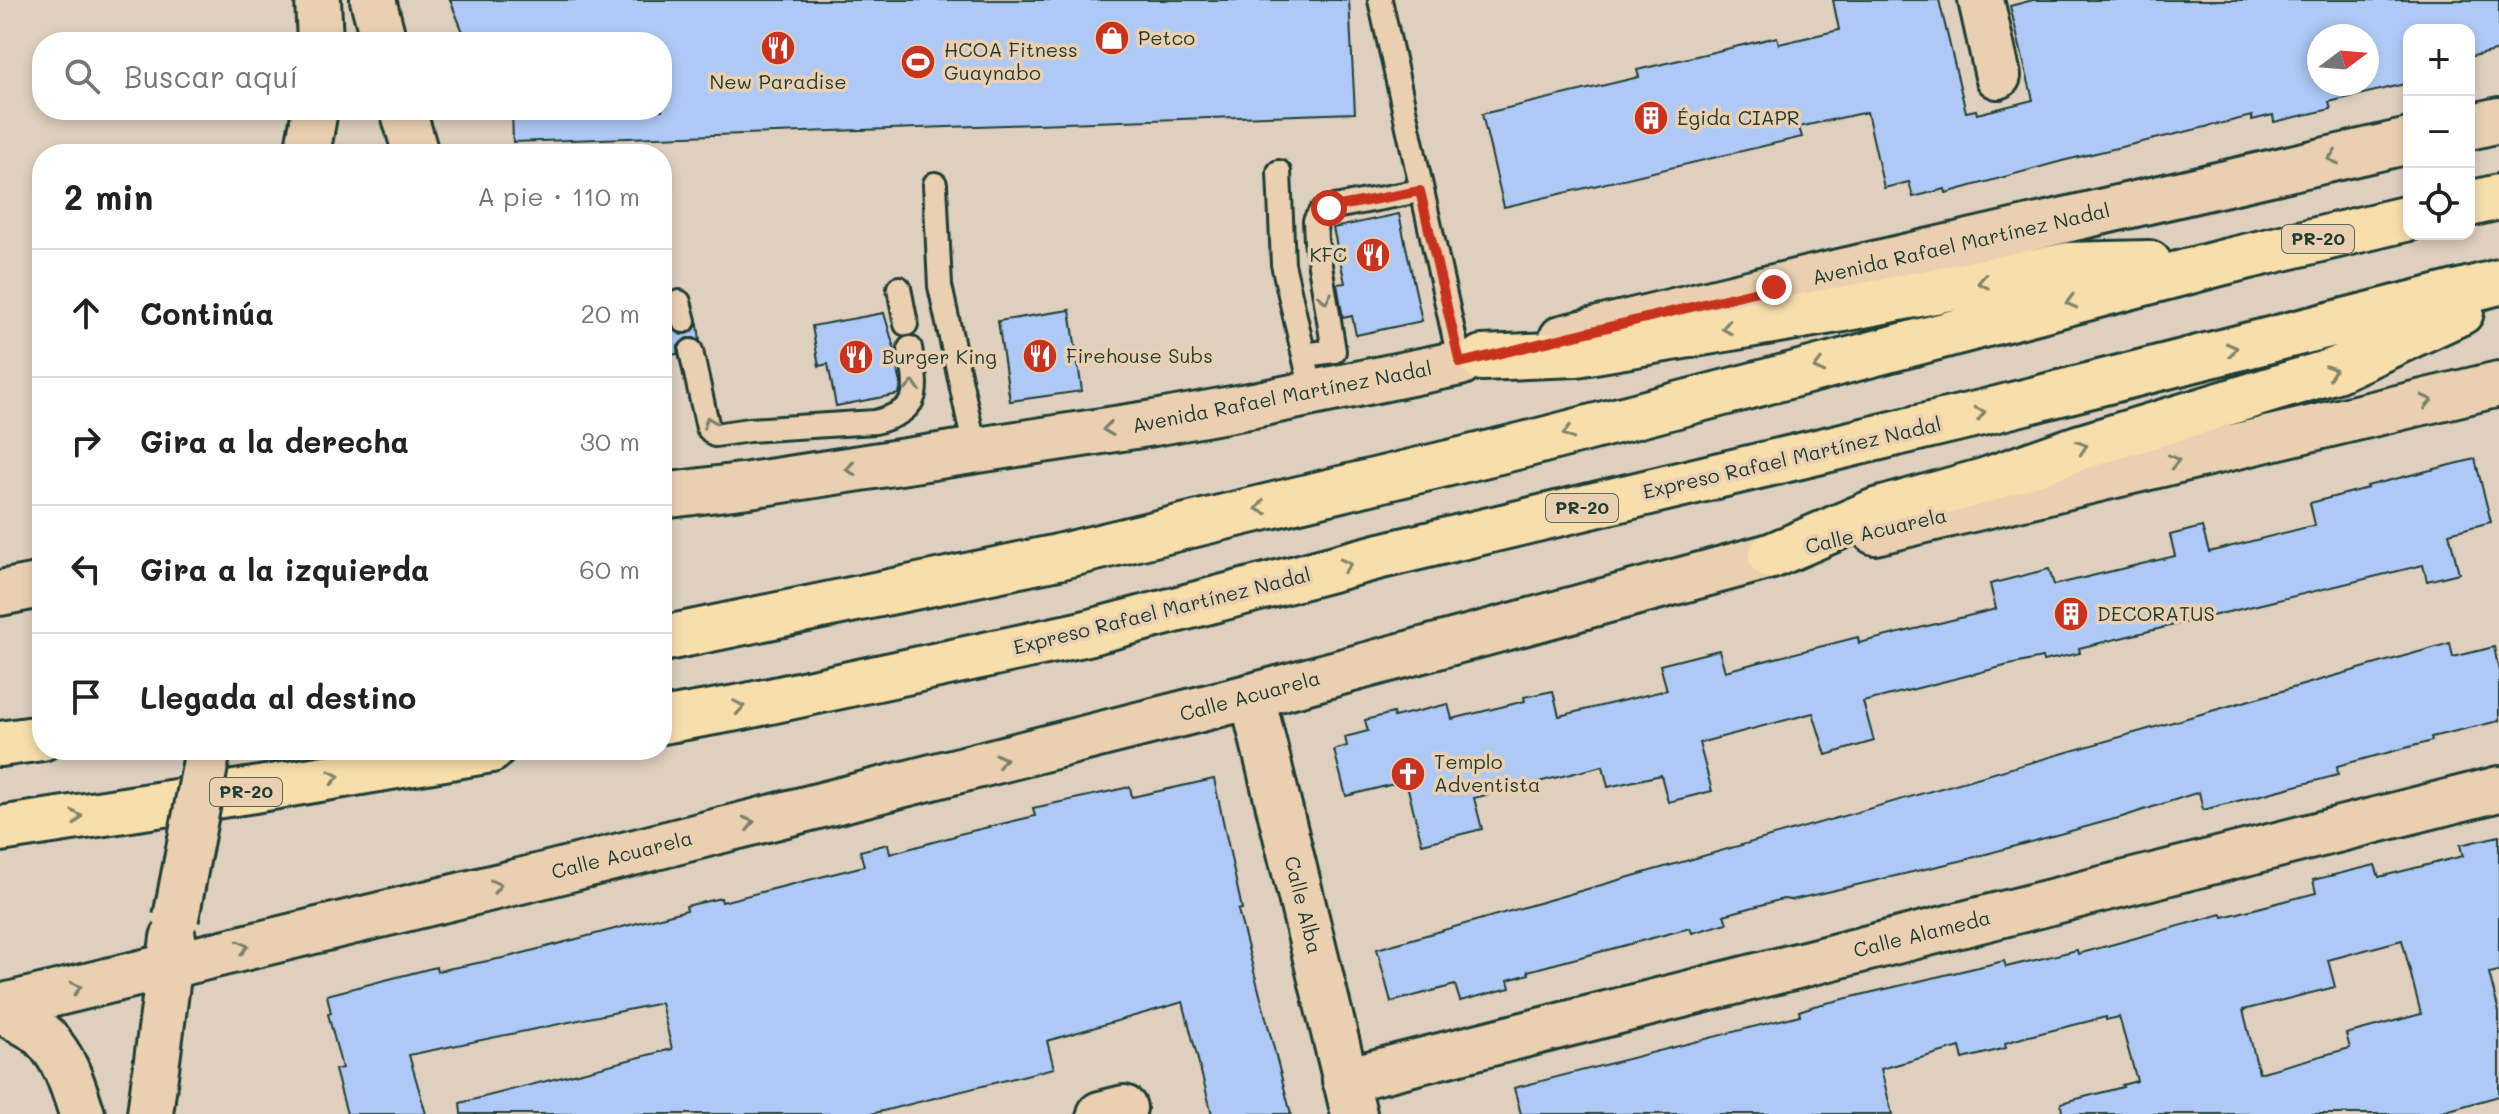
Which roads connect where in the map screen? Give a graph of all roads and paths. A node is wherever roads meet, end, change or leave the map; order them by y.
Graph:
1 (318, 0) edge
2 (373, 0) edge
3 (1380, 0) edge
4 (1981, 0) edge
5 (320, 32) edge
6 (381, 32) edge
7 (1998, 76) dead end
8 (313, 120) edge
9 (406, 120) edge
10 (2499, 120) edge
11 (2475, 126) edge
12 (2403, 142) edge
13 (309, 144) edge
14 (413, 144) edge
15 (1279, 172) dead end
16 (935, 184) dead end
17 (1420, 191) junction
18 (2499, 197) edge
19 (2475, 203) edge
20 (2403, 219) edge
21 (2228, 261) junction
22 (2499, 282) edge
23 (899, 288) dead end
24 (2499, 295) edge
25 (906, 324) dead end
26 (910, 348) dead end
27 (691, 351) dead end
28 (1471, 360) junction
29 (1309, 374) junction
30 (2499, 384) edge
31 (975, 449) junction
32 (672, 495) edge
33 (1771, 556) junction
34 (32, 587) edge
35 (0, 593) edge
36 (672, 637) edge
37 (1252, 696) junction
38 (672, 719) edge
39 (32, 739) edge
40 (0, 744) edge
41 (206, 760) edge
42 (432, 760) edge
43 (2499, 789) edge
44 (0, 829) edge
45 (168, 965) junction
46 (0, 1008) edge
47 (1350, 1097) edge
48 (82, 1114) edge
49 (150, 1114) edge

1 - 5 street
2 - 6 street
3 - 17 lane
4 - 7 street
8 - 13 street
9 - 14 street
10 - 11 street
12 -> 28 street, Avenida Rafael Martínez Nadal
15 - 29 lane
16 - 31 lane
17 - 28 lane
17 -> 29 lane
18 - 19 highway
20 - 21 highway, PR-20
21 -> 28 highway
21 -> 36 highway, PR-20
38 -> 22 highway, Expreso Rafael Martínez Nadal / PR-20
23 - 25 lane
33 -> 24 highway
26 - 27 lane
28 - 29 street, Avenida Rafael Martínez Nadal
29 -> 31 street, Avenida Rafael Martínez Nadal
33 -> 30 street, Calle Acuarela
31 -> 32 street, Avenida Rafael Martínez Nadal
33 - 37 street, Calle Acuarela
34 - 35 street
45 -> 37 street, Calle Acuarela
37 - 47 street, Calle Alba
39 - 40 highway
41 - 45 street, bridge
44 -> 42 highway, PR-20
43 - 47 street, Calle Alameda
46 -> 45 street, Calle Acuarela
45 - 49 street
46 - 48 street

